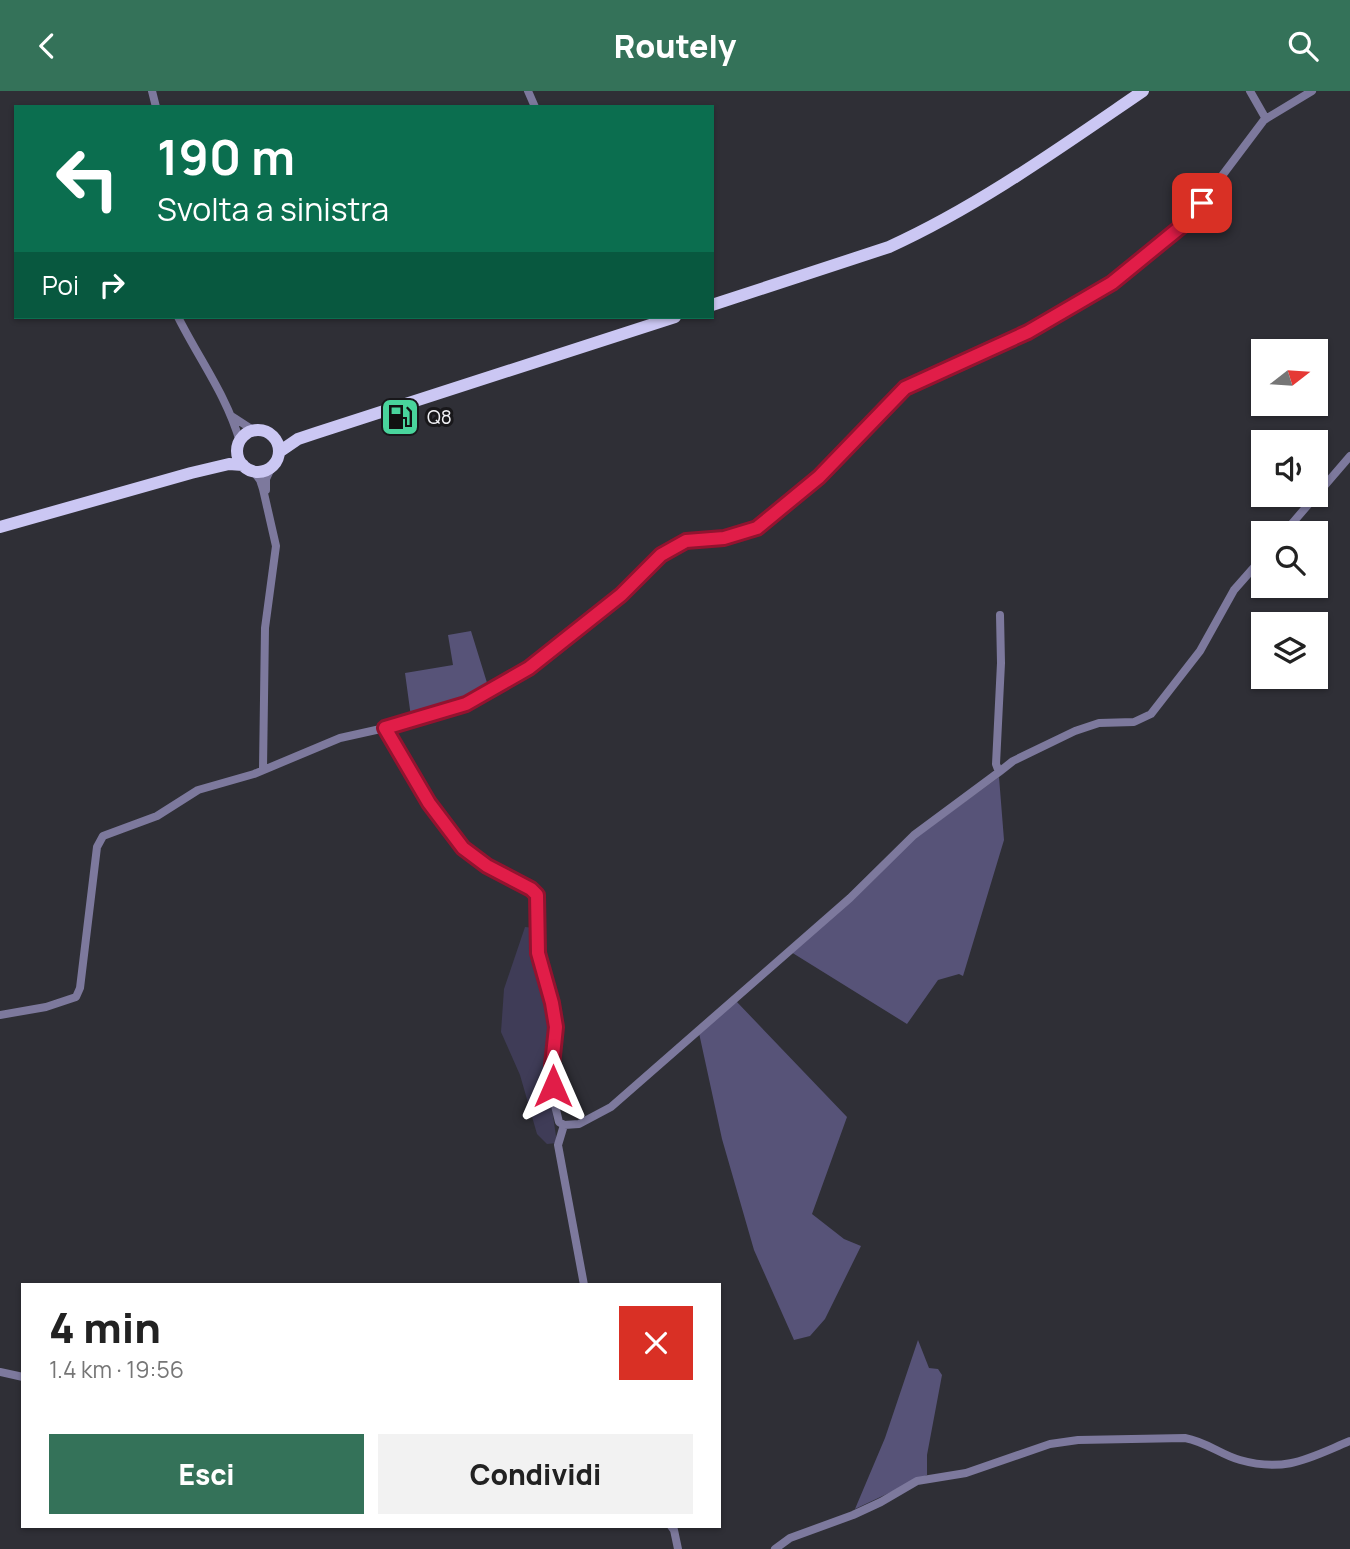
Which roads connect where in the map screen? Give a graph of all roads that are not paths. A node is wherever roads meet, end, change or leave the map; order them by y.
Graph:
1 (1143, 91) edge
2 (1250, 91) edge
3 (1312, 91) edge
4 (1266, 119) junction
5 (714, 304) edge
6 (179, 319) edge
7 (669, 319) edge
8 (231, 415) junction
9 (253, 431) junction
10 (275, 438) junction
11 (298, 439) junction
12 (239, 445) junction
13 (279, 451) junction
14 (1350, 456) edge
15 (248, 468) junction
16 (271, 468) junction
17 (191, 473) junction
18 (266, 500) junction
19 (1294, 521) edge
20 (0, 527) edge
21 (1251, 571) edge
22 (1000, 615) dead end
23 (385, 728) junction
24 (263, 769) junction
25 (999, 772) junction
26 (0, 1016) edge
27 (564, 1125) junction
28 (584, 1283) edge
29 (0, 1372) edge
30 (21, 1377) edge
31 (1350, 1441) edge
32 (672, 1528) edge
33 (678, 1549) edge
34 (775, 1549) edge

1 - 5 main road
2 - 4 street
3 - 4 street
4 - 23 street
6 - 8 street
7 - 11 main road
8 - 9 street
8 - 12 street
9 - 10 main road
9 - 12 main road
10 - 11 main road
10 - 13 main road
11 - 13 main road
12 - 15 main road
12 - 17 main road
13 - 16 main road
14 - 19 street
15 - 16 main road
15 - 17 main road
15 - 18 street
16 - 18 street
17 - 20 main road
18 - 24 street
21 - 25 street
22 - 25 street
23 - 24 street
23 - 27 street
24 - 26 street
25 - 27 street
27 - 28 street
29 - 30 street
31 - 34 street
32 - 33 street

